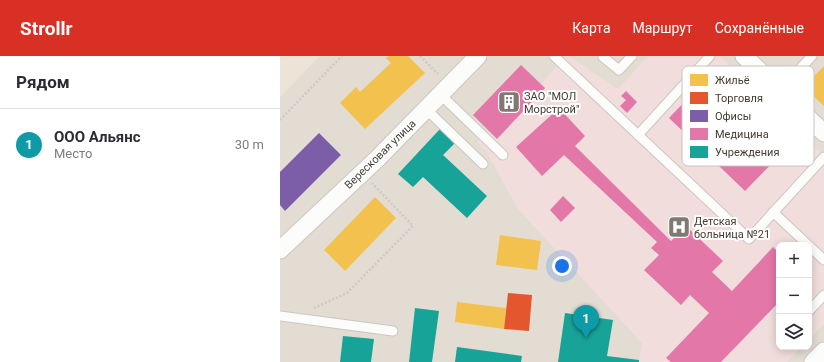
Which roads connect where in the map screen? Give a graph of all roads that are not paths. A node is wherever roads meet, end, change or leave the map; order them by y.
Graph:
1 (478, 56) edge
2 (554, 56) edge
3 (632, 56) edge
4 (744, 56) edge
5 (812, 56) edge
6 (603, 57) edge
7 (709, 57) edge
8 (701, 66) edge
9 (755, 66) edge
10 (803, 66) edge
11 (682, 87) edge
12 (445, 90) junction
13 (426, 109) junction
14 (814, 123) edge
15 (824, 133) edge
16 (638, 135) junction
17 (503, 155) dead end
18 (824, 156) edge
19 (483, 164) dead end
20 (773, 212) junction
21 (806, 242) edge
22 (812, 248) edge
23 (280, 250) edge
24 (824, 260) edge
25 (824, 295) edge
26 (812, 309) edge
27 (280, 316) edge
28 (393, 331) dead end
29 (824, 350) edge
30 (813, 362) edge

1 - 12 street, Вересковая улица
2 - 16 lane
3 - 6 lane
4 - 9 street
5 - 10 lane
7 - 8 lane
11 - 16 lane
12 - 13 street, Вересковая улица
12 - 17 lane
13 - 19 lane
13 - 23 street, Вересковая улица
14 - 15 street
16 - 20 lane
18 - 20 lane
20 - 21 lane
22 - 24 lane
25 - 26 lane
27 - 28 lane
29 - 30 street

